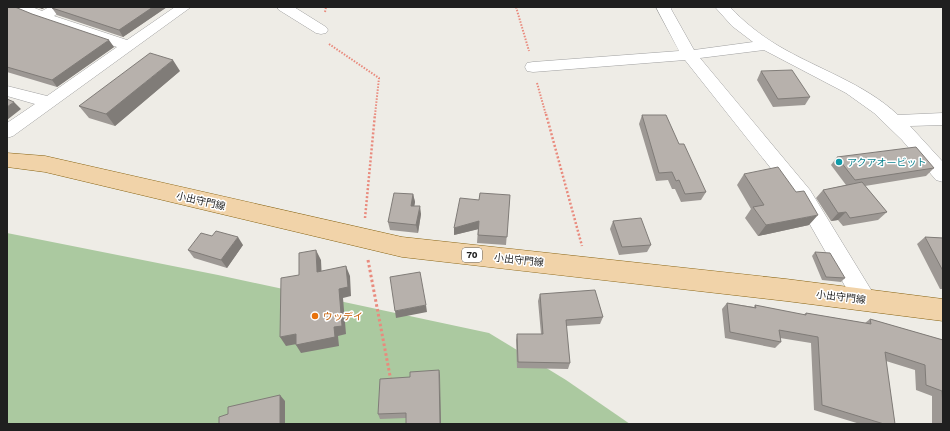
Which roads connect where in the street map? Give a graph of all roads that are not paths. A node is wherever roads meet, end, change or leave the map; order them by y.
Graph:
1 (20, 7) edge
2 (59, 7) edge
3 (184, 7) edge
4 (284, 7) edge
5 (666, 7) edge
6 (722, 7) edge
7 (43, 17) junction
8 (321, 30) road end
9 (767, 45) junction
10 (128, 46) junction
11 (689, 55) junction
12 (533, 67) road end
13 (7, 91) edge
14 (49, 102) junction
15 (943, 119) edge
16 (893, 121) junction
17 (7, 132) edge
18 (7, 160) edge
19 (943, 174) edge
20 (866, 300) junction
21 (943, 310) edge

1 - 7 street
2 - 7 street
3 - 10 street
4 - 8 street
5 - 11 street
6 - 9 street
7 - 10 street
9 - 11 street
9 - 16 street
10 - 14 street
11 - 12 street
11 - 20 street
13 - 14 street
14 - 17 street
15 - 16 street
16 - 19 street
18 - 20 main road, 小出守門線 / 70
20 - 21 main road, 小出守門線 / 70

